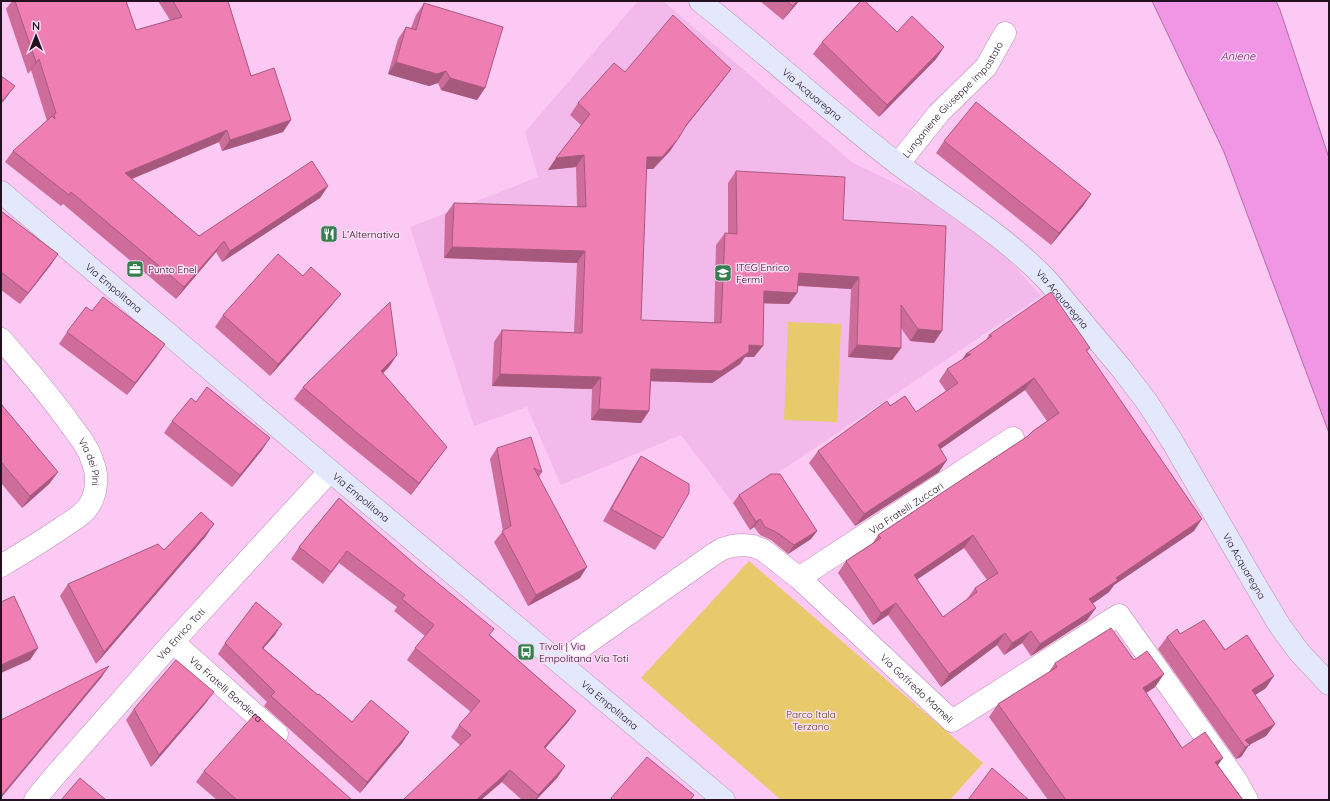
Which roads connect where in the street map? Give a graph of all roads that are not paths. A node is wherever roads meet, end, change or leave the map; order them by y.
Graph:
1 (700, 1) edge
2 (1005, 33) dead end
3 (898, 164) junction
4 (1, 192) edge
5 (1, 339) edge
6 (1013, 438) dead end
7 (330, 471) junction
8 (1, 566) edge
9 (799, 578) junction
10 (173, 642) junction
11 (560, 662) junction
12 (1329, 684) edge
13 (293, 748) edge
14 (35, 800) edge
15 (724, 800) edge
16 (1248, 800) edge

1 - 3 main road, Via Acquaregna
2 - 3 street, Lunganiene Giuseppe Impastato
3 - 12 main road, Via Acquaregna
4 - 7 main road, Via Empolitana
5 - 8 street, Via dei Pini
6 - 9 street, Via Fratelli Zuccari
7 - 10 street, Via Enrico Toti
7 - 11 main road, Via Empolitana
9 - 11 street, Via Goffredo Mameli
9 - 16 street, Via Goffredo Mameli
10 - 13 street, Via Fratelli Bandiera
10 - 14 street, Via Enrico Toti
11 - 15 main road, Via Empolitana

